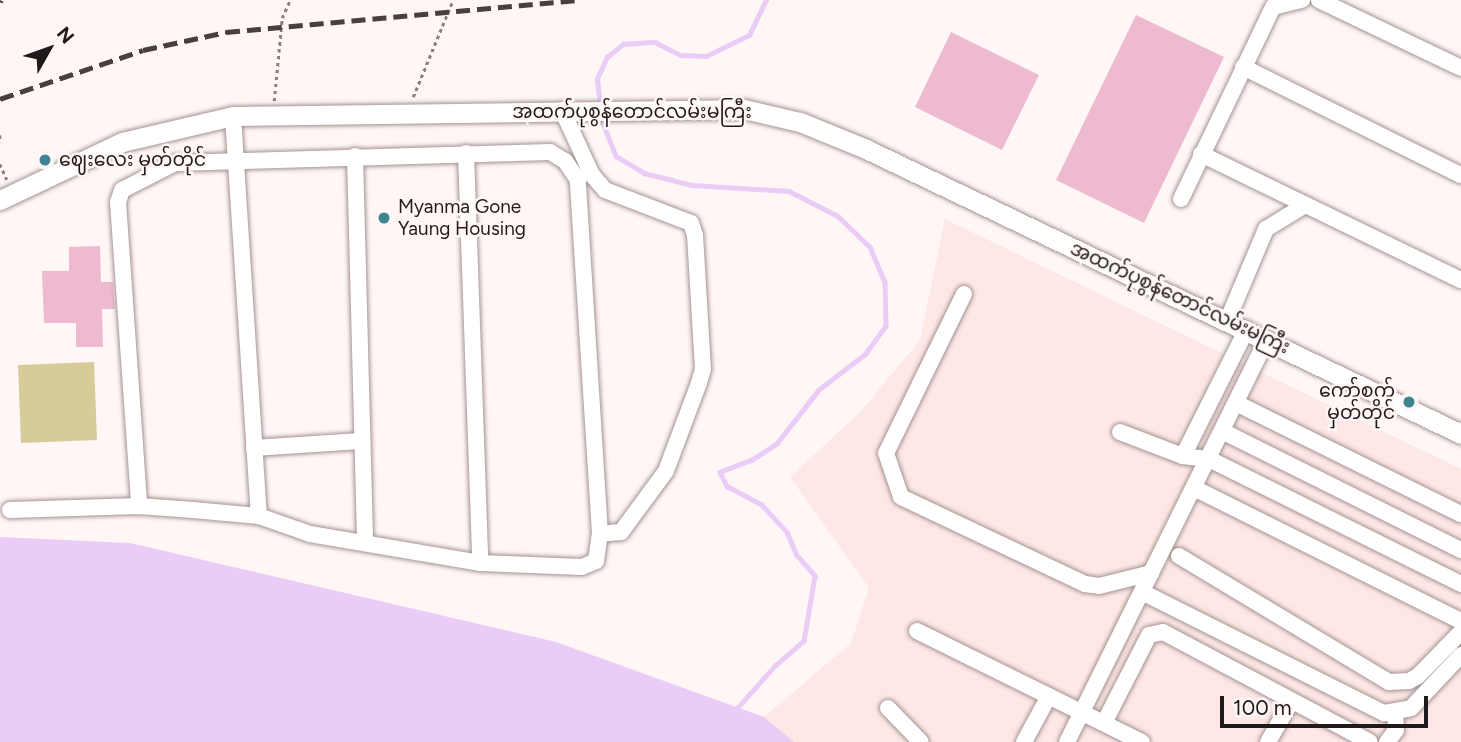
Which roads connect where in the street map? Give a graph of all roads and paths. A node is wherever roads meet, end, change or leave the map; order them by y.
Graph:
1 (290, 0) edge
2 (453, 0) edge
3 (1302, 0) edge
4 (1319, 0) edge
5 (1243, 68) junction
6 (1461, 68) edge
7 (562, 110) junction
8 (407, 113) junction
9 (272, 114) junction
10 (233, 116) junction
11 (0, 135) edge
12 (0, 142) edge
13 (466, 153) junction
14 (1201, 155) junction
15 (355, 156) junction
16 (237, 161) junction
17 (1461, 175) edge
18 (1181, 199) dead end
19 (0, 200) edge
20 (1305, 205) junction
21 (1461, 280) edge
22 (964, 293) dead end
23 (1228, 319) junction
24 (1247, 330) junction
25 (1267, 339) junction
26 (1236, 403) junction
27 (1222, 431) junction
28 (1120, 432) dead end
29 (1461, 434) edge
30 (359, 441) junction
31 (254, 448) junction
32 (1183, 456) junction
33 (1209, 459) junction
34 (1194, 488) junction
35 (139, 506) junction
36 (10, 510) dead end
37 (1461, 514) edge
38 (259, 516) junction
39 (600, 534) junction
40 (365, 542) junction
41 (1461, 550) edge
42 (1179, 556) dead end
43 (480, 563) junction
44 (1152, 573) junction
45 (1461, 584) edge
46 (1142, 592) junction
47 (1461, 621) edge
48 (917, 631) dead end
49 (1461, 632) edge
50 (1461, 656) edge
51 (1049, 696) junction
52 (1291, 702) junction
53 (888, 708) dead end
54 (1082, 713) junction
55 (1395, 713) junction
56 (1112, 732) edge
57 (920, 742) edge
58 (1024, 742) edge
59 (1067, 742) edge
60 (1142, 742) edge
61 (1268, 742) edge
62 (1370, 742) edge
63 (1387, 742) edge

1 - 9 path
2 - 8 path
3 - 5 street
4 - 6 street
5 - 14 street
5 - 17 street
7 - 8 main road, အထက်ပုစွန်တောင်လမ်းမကြီး
7 - 23 main road, အထက်ပုစွန်တောင်လမ်းမကြီး
7 - 39 street
8 - 9 main road, အထက်ပုစွန်တောင်လမ်းမကြီး
9 - 10 main road, အထက်ပုစွန်တောင်လမ်းမကြီး
10 - 16 street
10 - 19 main road, အထက်ပုစွန်တောင်လမ်းမကြီး
11 - 12 path
13 - 15 street
13 - 39 street
13 - 43 street
14 - 18 street
14 - 20 street
15 - 16 street
15 - 30 street
16 - 31 street
16 - 35 street
20 - 21 street
20 - 23 street
22 - 44 street
23 - 24 main road, အထက်ပုစွန်တောင်လမ်းမကြီး
24 - 25 main road, အထက်ပုစွန်တောင်လမ်းမကြီး
24 - 32 street
25 - 26 street
25 - 29 main road, အထက်ပုစွန်တောင်လမ်းမကြီး
26 - 27 street
26 - 37 street
27 - 33 street
27 - 41 street
28 - 32 street
30 - 31 street
30 - 40 street
31 - 38 street
32 - 33 street
33 - 34 street
33 - 45 street
34 - 44 street
34 - 47 street
35 - 36 street
35 - 38 street
38 - 40 street
39 - 43 street
40 - 43 street
42 - 49 street
44 - 46 street
46 - 54 street
46 - 55 street
48 - 51 street
50 - 55 street
51 - 54 street
51 - 58 street
52 - 56 street
52 - 61 street
52 - 62 street
53 - 57 street
54 - 56 street
54 - 59 street
55 - 63 street
56 - 60 street

